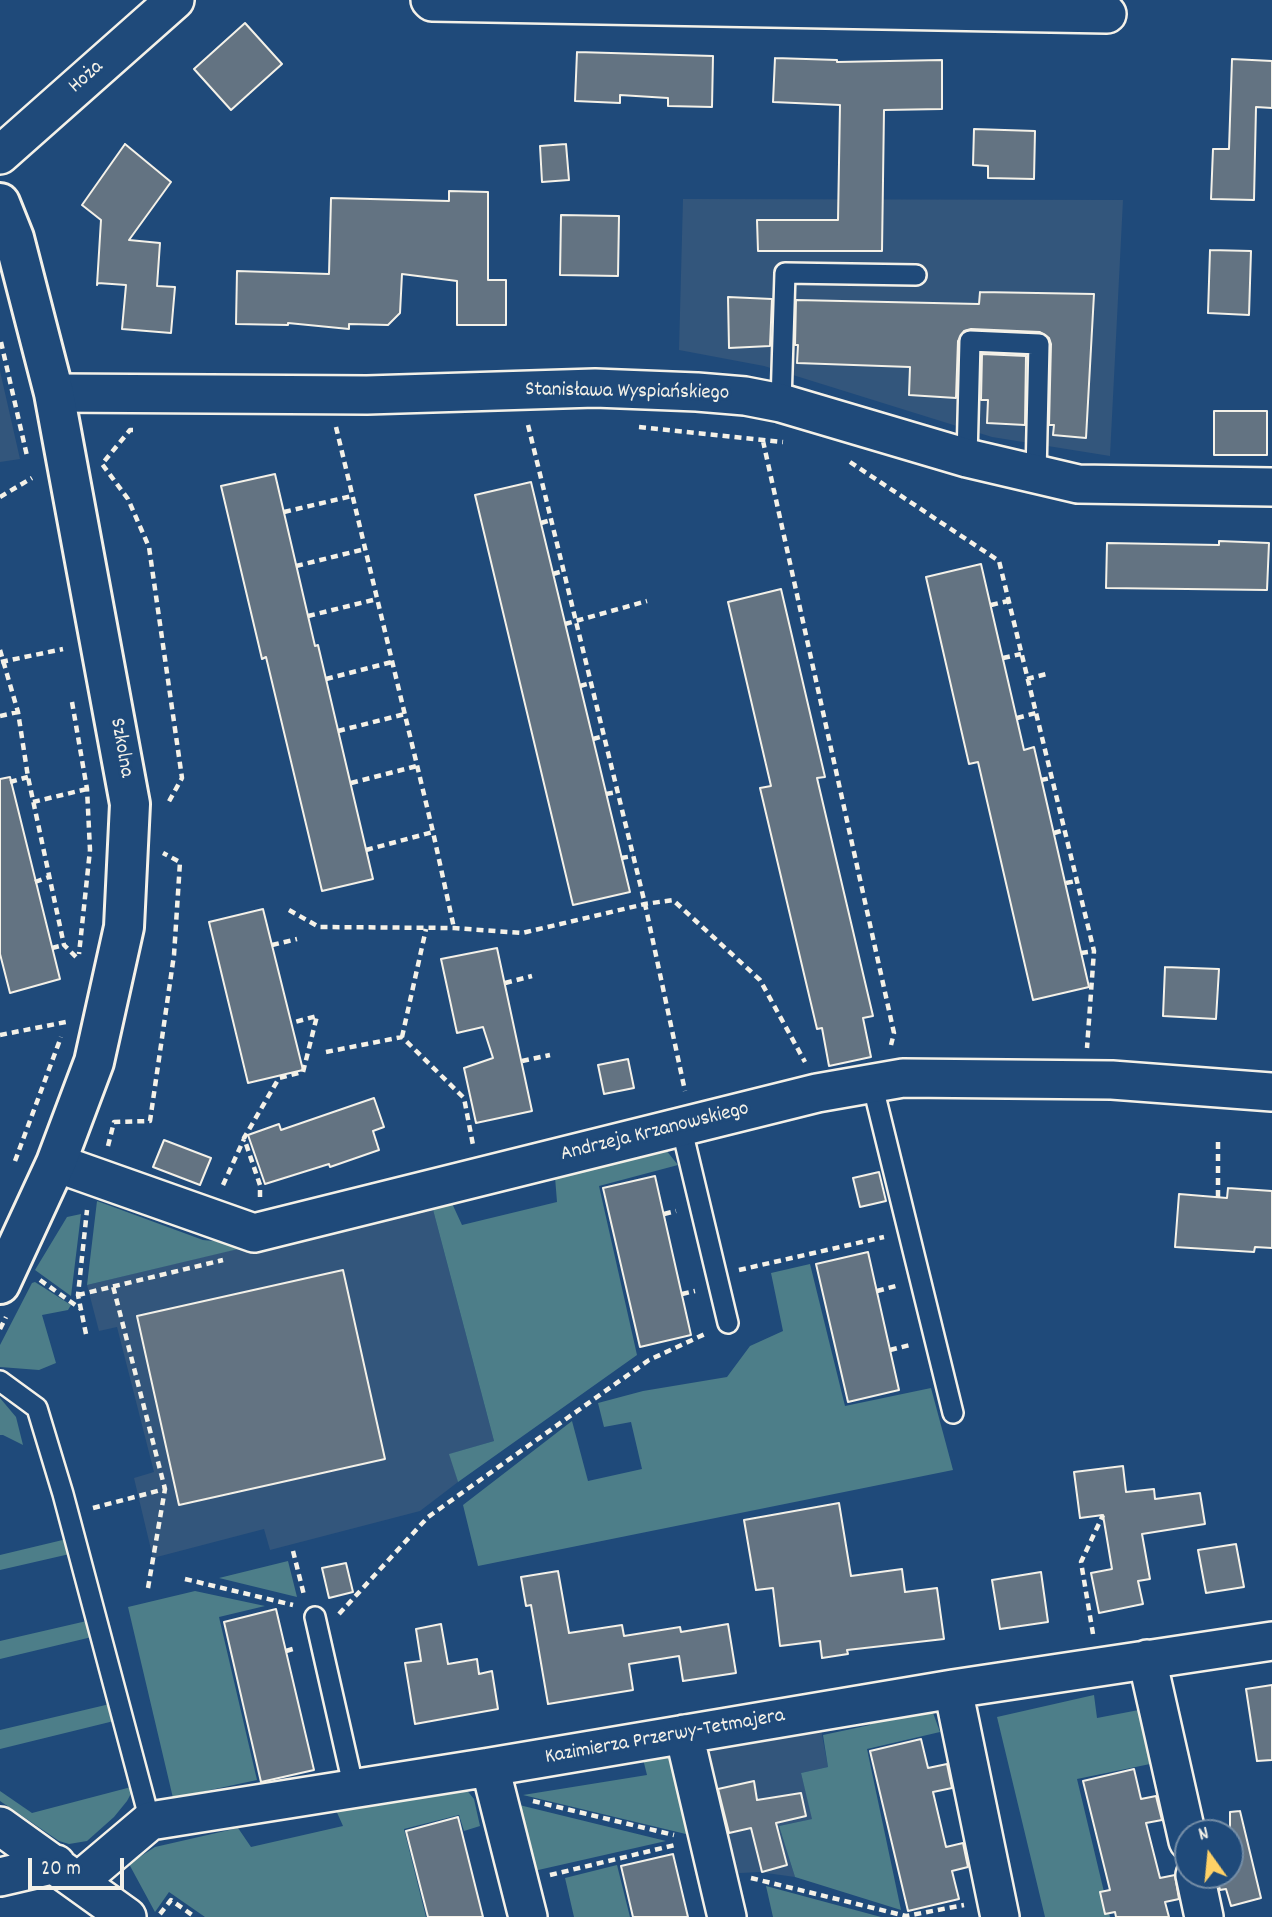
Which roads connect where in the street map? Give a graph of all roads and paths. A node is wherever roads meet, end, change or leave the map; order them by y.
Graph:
1 (175, 0) edge
2 (430, 0) edge
3 (1107, 14) dead end
4 (0, 155) edge
5 (0, 203) edge
6 (916, 275) dead end
7 (0, 337) edge
8 (54, 393) junction
9 (781, 403) junction
10 (540, 425) dead end
11 (323, 426) dead end
12 (336, 426) junction
13 (349, 426) dead end
14 (629, 426) dead end
15 (130, 430) dead end
16 (143, 430) dead end
17 (763, 441) junction
18 (788, 443) dead end
19 (967, 458) junction
20 (849, 461) dead end
21 (1036, 474) junction
22 (32, 478) junction
23 (1272, 488) edge
24 (34, 491) dead end
25 (352, 496) junction
26 (0, 498) edge
27 (284, 513) dead end
28 (551, 520) junction
29 (541, 523) dead end
30 (365, 549) junction
31 (296, 566) dead end
32 (563, 571) junction
33 (553, 574) dead end
34 (377, 599) junction
35 (647, 601) dead end
36 (1008, 601) junction
37 (991, 605) dead end
38 (308, 615) dead end
39 (576, 621) junction
40 (565, 624) dead end
41 (61, 636) dead end
42 (0, 649) edge
43 (63, 649) junction
44 (1021, 654) junction
45 (1003, 658) dead end
46 (1, 661) edge
47 (65, 662) dead end
48 (392, 662) junction
49 (1050, 673) dead end
50 (326, 679) dead end
51 (1027, 679) junction
52 (591, 684) junction
53 (580, 686) dead end
54 (72, 700) dead end
55 (18, 712) junction
56 (1036, 713) junction
57 (405, 714) junction
58 (0, 716) edge
59 (1017, 718) dead end
60 (338, 731) dead end
61 (604, 736) junction
62 (593, 739) dead end
63 (417, 766) junction
64 (28, 777) junction
65 (1051, 778) junction
66 (1041, 780) dead end
67 (10, 782) dead end
68 (351, 783) dead end
69 (87, 789) junction
70 (617, 792) junction
71 (606, 794) dead end
72 (33, 802) junction
73 (1064, 830) junction
74 (433, 832) junction
75 (1054, 833) dead end
76 (366, 850) dead end
77 (633, 856) junction
78 (621, 858) dead end
79 (49, 877) junction
80 (1076, 881) junction
81 (35, 882) dead end
82 (1066, 883) dead end
83 (645, 904) junction
84 (289, 910) dead end
85 (454, 928) junction
86 (426, 929) junction
87 (297, 939) dead end
88 (64, 945) junction
89 (272, 945) dead end
90 (52, 948) dead end
91 (1094, 951) junction
92 (1081, 953) dead end
93 (78, 959) junction
94 (76, 971) dead end
95 (532, 976) dead end
96 (505, 983) dead end
97 (69, 1010) dead end
98 (66, 1022) junction
99 (291, 1023) dead end
100 (0, 1028) edge
101 (9, 1033) junction
102 (894, 1033) dead end
103 (0, 1035) edge
104 (402, 1037) junction
105 (326, 1052) dead end
106 (550, 1055) dead end
107 (522, 1061) dead end
108 (808, 1068) dead end
109 (1085, 1081) junction
110 (872, 1083) junction
111 (1272, 1092) edge
112 (683, 1109) junction
113 (1218, 1137) dead end
114 (244, 1138) junction
115 (475, 1158) dead end
116 (14, 1162) dead end
117 (56, 1163) junction
118 (219, 1194) dead end
119 (1218, 1197) dead end
120 (87, 1206) dead end
121 (261, 1208) dead end
122 (909, 1231) junction
123 (717, 1276) junction
124 (38, 1279) dead end
125 (0, 1284) edge
126 (113, 1286) dead end
127 (81, 1309) junction
128 (729, 1323) joint
129 (86, 1334) dead end
130 (0, 1381) edge
131 (953, 1413) dead end
132 (165, 1489) junction
133 (68, 1514) junction
134 (1102, 1516) dead end
135 (293, 1551) dead end
136 (185, 1579) dead end
137 (148, 1588) dead end
138 (311, 1613) junction
139 (1272, 1641) edge
140 (1094, 1642) dead end
141 (1147, 1660) junction
142 (953, 1689) junction
143 (684, 1734) junction
144 (492, 1779) junction
145 (354, 1789) junction
146 (1183, 1819) edge
147 (150, 1821) junction
148 (0, 1826) edge
149 (702, 1839) junction
150 (68, 1872) junction
151 (0, 1877) edge
152 (718, 1881) junction
153 (1198, 1889) edge
154 (523, 1900) edge
155 (998, 1908) edge
156 (917, 1916) edge
157 (127, 1917) edge
158 (158, 1917) edge
159 (195, 1917) edge
160 (727, 1917) edge
161 (1204, 1917) edge

1 - 4 street, Hoża
2 - 3 street
5 - 8 street, Szkolna
6 - 9 lane
7 - 22 path
8 - 9 street, Stanisława Wyspiańskiego
8 - 117 street, Szkolna
9 - 19 street, Stanisława Wyspiańskiego
10 - 28 path
11 - 12 path
12 - 13 path
12 - 25 path
14 - 17 path
15 - 16 path
17 - 18 path
17 - 102 path
19 - 21 street, Stanisława Wyspiańskiego
19 - 21 lane
20 - 36 path
21 - 23 street, Stanisława Wyspiańskiego
22 - 24 path
22 - 26 path
25 - 27 path
25 - 30 path
28 - 29 path
28 - 32 path
30 - 31 path
30 - 34 path
32 - 33 path
32 - 39 path
34 - 38 path
34 - 48 path
35 - 39 path
36 - 37 path
36 - 44 path
39 - 40 path
39 - 52 path
41 - 43 path
42 - 46 path
43 - 46 path
43 - 47 path
44 - 45 path
44 - 51 path
46 - 55 path
48 - 50 path
48 - 57 path
49 - 51 path
51 - 56 path
52 - 53 path
52 - 61 path
54 - 69 path
55 - 58 path
55 - 64 path
56 - 59 path
56 - 65 path
57 - 60 path
57 - 63 path
61 - 62 path
61 - 70 path
63 - 68 path
63 - 74 path
64 - 67 path
64 - 72 path
65 - 66 path
65 - 73 path
69 - 72 path
69 - 93 path
70 - 71 path
70 - 77 path
72 - 79 path
73 - 75 path
73 - 80 path
74 - 76 path
74 - 85 path
77 - 78 path
77 - 83 path
79 - 81 path
79 - 88 path
80 - 82 path
80 - 91 path
83 - 85 path
83 - 108 path
83 - 112 path
84 - 86 path
85 - 86 path
86 - 104 path
87 - 89 path
88 - 90 path
88 - 93 path
91 - 92 path
91 - 109 path
93 - 94 path
95 - 96 path
97 - 98 path
98 - 101 path
98 - 116 path
99 - 114 path
100 - 101 path
101 - 103 path
104 - 105 path
104 - 115 path
106 - 107 path
109 - 110 street, Andrzeja Krzanowskiego
109 - 111 street, Andrzeja Krzanowskiego
110 - 112 street, Andrzeja Krzanowskiego
110 - 122 lane
112 - 117 street, Andrzeja Krzanowskiego
112 - 123 lane
113 - 119 path
114 - 118 path
114 - 121 path
117 - 125 street, Szkolna
120 - 127 path
122 - 123 path
122 - 131 lane
123 - 128 lane
124 - 127 path
126 - 132 path
127 - 129 path
128 - 138 path
130 - 133 lane
132 - 133 path
132 - 137 path
133 - 147 lane
134 - 140 path
135 - 138 path
136 - 138 path
138 - 145 lane
139 - 141 street, Kazimierza Przerwy-Tetmajera
141 - 142 street, Kazimierza Przerwy-Tetmajera
141 - 146 street
142 - 143 street, Kazimierza Przerwy-Tetmajera
142 - 155 street
143 - 144 street, Kazimierza Przerwy-Tetmajera
143 - 149 street
144 - 145 street, Kazimierza Przerwy-Tetmajera
144 - 149 path
144 - 154 street
145 - 147 street, Kazimierza Przerwy-Tetmajera
147 - 150 street
148 - 150 street
149 - 152 street
149 - 154 path
150 - 151 street
150 - 157 street
152 - 156 path
152 - 160 street
153 - 161 street
155 - 156 path
158 - 159 path

